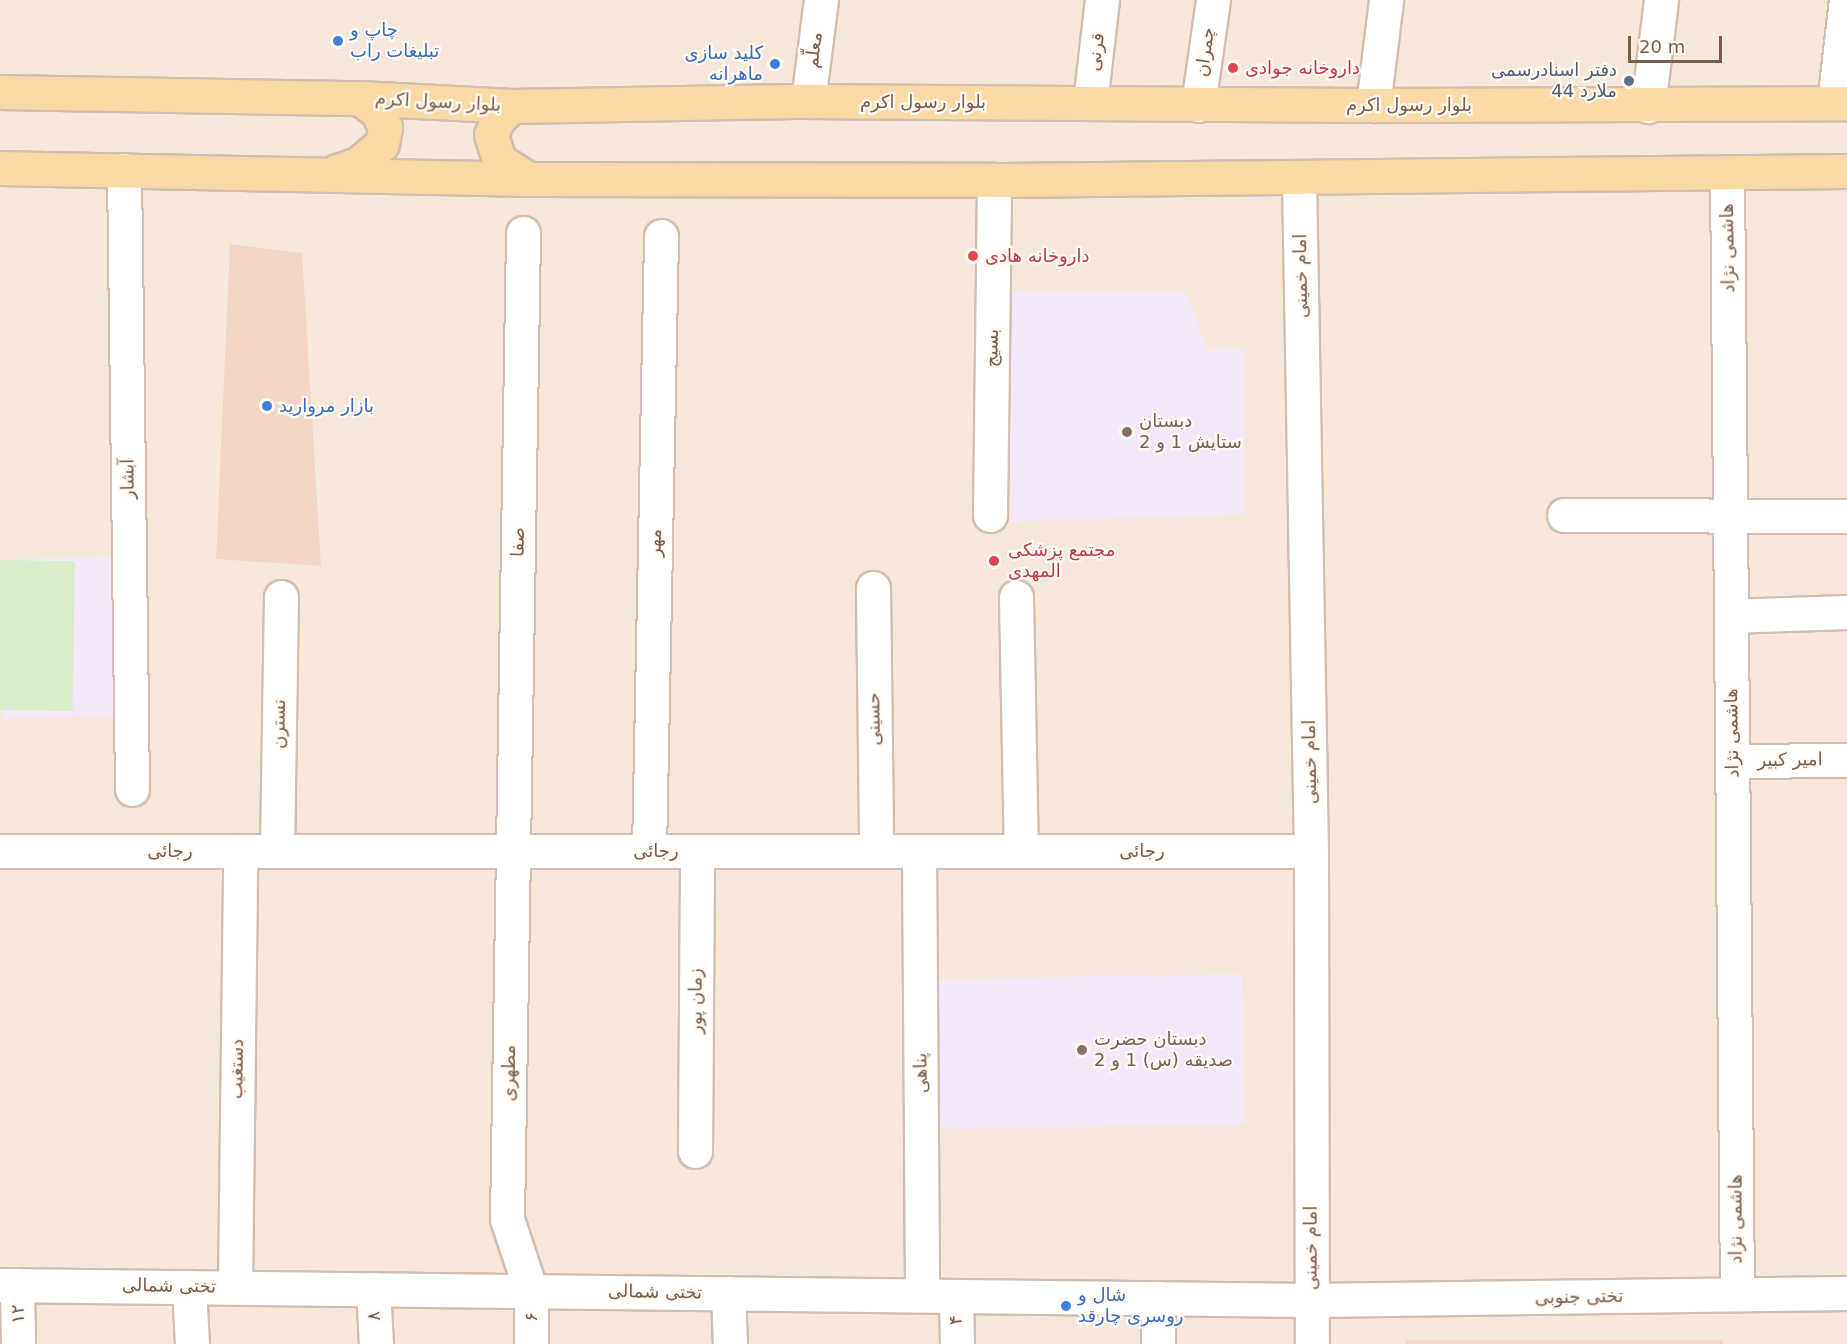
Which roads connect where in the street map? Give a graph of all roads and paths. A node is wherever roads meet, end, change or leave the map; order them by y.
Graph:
1 (821, 0) edge
2 (1101, 0) edge
3 (1213, 0) edge
4 (1386, 0) edge
5 (1661, 0) edge
6 (1846, 0) edge
7 (0, 92) edge
8 (359, 98) junction
9 (808, 101) junction
10 (1090, 103) junction
11 (1841, 103) edge
12 (1198, 105) junction
13 (1373, 105) junction
14 (512, 106) junction
15 (1648, 106) junction
16 (0, 168) edge
17 (124, 170) junction
18 (1847, 171) edge
19 (1727, 172) junction
20 (329, 174) junction
21 (528, 179) junction
22 (1299, 179) junction
23 (994, 180) junction
24 (523, 233) dead end
25 (661, 236) dead end
26 (990, 515) dead end
27 (1564, 515) dead end
28 (1847, 516) edge
29 (1730, 517) junction
30 (873, 588) dead end
31 (281, 597) dead end
32 (1016, 597) dead end
33 (1847, 612) edge
34 (1731, 616) junction
35 (1847, 760) edge
36 (1732, 761) junction
37 (132, 789) dead end
38 (697, 850) junction
39 (0, 851) edge
40 (240, 851) junction
41 (277, 851) junction
42 (513, 851) junction
43 (649, 851) junction
44 (876, 851) junction
45 (919, 851) junction
46 (1021, 851) junction
47 (1311, 851) junction
48 (695, 1151) dead end
49 (8, 1285) edge
50 (189, 1287) junction
51 (235, 1287) junction
52 (372, 1289) junction
53 (531, 1291) junction
54 (728, 1293) junction
55 (1847, 1293) edge
56 (1737, 1294) junction
57 (922, 1295) junction
58 (956, 1296) junction
59 (1158, 1298) junction
60 (1311, 1300) junction
61 (18, 1344) edge
62 (192, 1344) edge
63 (376, 1344) edge
64 (531, 1344) edge
65 (730, 1344) edge
66 (957, 1344) edge
67 (1158, 1344) edge
68 (1312, 1344) edge

1 - 9 street, معلّم
2 - 10 street, قرنی
3 - 12 street, چمران
4 - 13 street
5 - 15 street
6 - 11 street
7 - 8 main road, بلوار رسول اکرم
8 - 14 main road, بلوار رسول اکرم
8 - 20 main road
9 - 10 main road, بلوار رسول اکرم
9 - 14 main road, بلوار رسول اکرم
10 - 12 main road, بلوار رسول اکرم
11 - 15 main road, بلوار رسول اکرم
12 - 13 main road, بلوار رسول اکرم
13 - 15 main road, بلوار رسول اکرم
14 - 21 main road
16 - 17 main road
17 - 20 main road
17 - 37 street, آبشار
18 - 19 main road
19 - 22 main road
19 - 29 street, هاشمی نژاد
20 - 21 main road
21 - 23 main road
22 - 23 main road
22 - 47 street, امام خمینی
23 - 26 street, بسیج
24 - 42 street, صفا
25 - 43 street, مهر
27 - 29 street
28 - 29 street
29 - 34 street, هاشمی نژاد
30 - 44 street, حسینی
31 - 41 street, نسترن
32 - 46 street
33 - 34 street
34 - 36 street, هاشمی نژاد
35 - 36 street, امیر کبیر
36 - 56 street, هاشمی نژاد
38 - 43 street, رجائی
38 - 44 street, رجائی
38 - 48 street, زمان پور
39 - 40 street, رجائی
40 - 41 street, رجائی
40 - 51 street, دستغیب
41 - 42 street, رجائی
42 - 43 street, رجائی
42 - 53 street, مطهری
44 - 45 street, رجائی
45 - 46 street, رجائی
45 - 57 street, پناهی
46 - 47 street, رجائی
47 - 60 street, امام خمینی
49 - 50 street, تختی شمالی
49 - 61 street, ۱۲
50 - 51 street, تختی شمالی
50 - 62 street
51 - 52 street, تختی شمالی
52 - 53 street, تختی شمالی
52 - 63 street, ۸
53 - 54 street, تختی شمالی
53 - 64 street, ۶
54 - 57 street, تختی شمالی
54 - 65 street
55 - 56 street, تختی جنوبی
56 - 60 street, تختی جنوبی
57 - 58 street, تختی شمالی
58 - 59 street, تختی شمالی
58 - 66 street, ۴
59 - 60 street, تختی شمالی
59 - 67 street
60 - 68 street, امام خمینی

